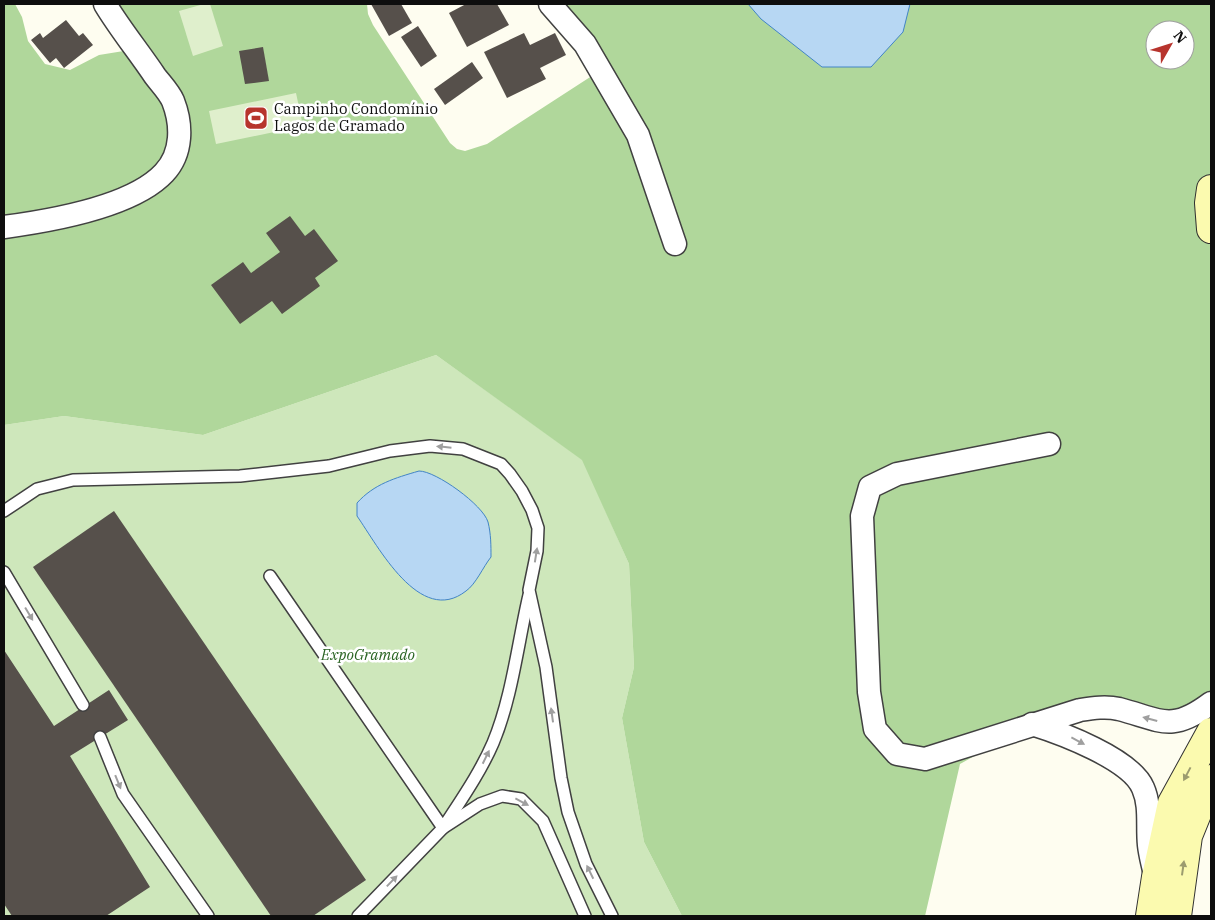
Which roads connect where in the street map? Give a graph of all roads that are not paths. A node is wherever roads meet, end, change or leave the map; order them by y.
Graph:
1 (106, 4) edge
2 (550, 4) edge
3 (1211, 189) edge
4 (4, 227) edge
5 (1211, 229) edge
6 (675, 244) dead end
7 (1049, 444) dead end
8 (4, 512) edge
9 (4, 572) edge
10 (270, 576) dead end
11 (529, 590) junction
12 (1211, 703) edge
13 (84, 705) dead end
14 (1032, 724) junction
15 (1211, 732) edge
16 (100, 737) dead end
17 (1211, 779) edge
18 (443, 828) junction
19 (1156, 877) junction
20 (208, 916) edge
21 (358, 916) edge
22 (585, 916) edge
23 (612, 916) edge
24 (1150, 916) edge
25 (1177, 916) edge

1 - 4 street
2 - 6 street
3 - 5 main road
7 - 14 street
11 -> 8 lane
9 -> 13 lane
10 - 18 lane
18 -> 11 lane
23 -> 11 lane
12 -> 14 street
14 -> 19 street
15 -> 19 main road
16 -> 20 lane
25 -> 17 main road
21 -> 18 lane
18 -> 22 lane
19 - 24 main road

